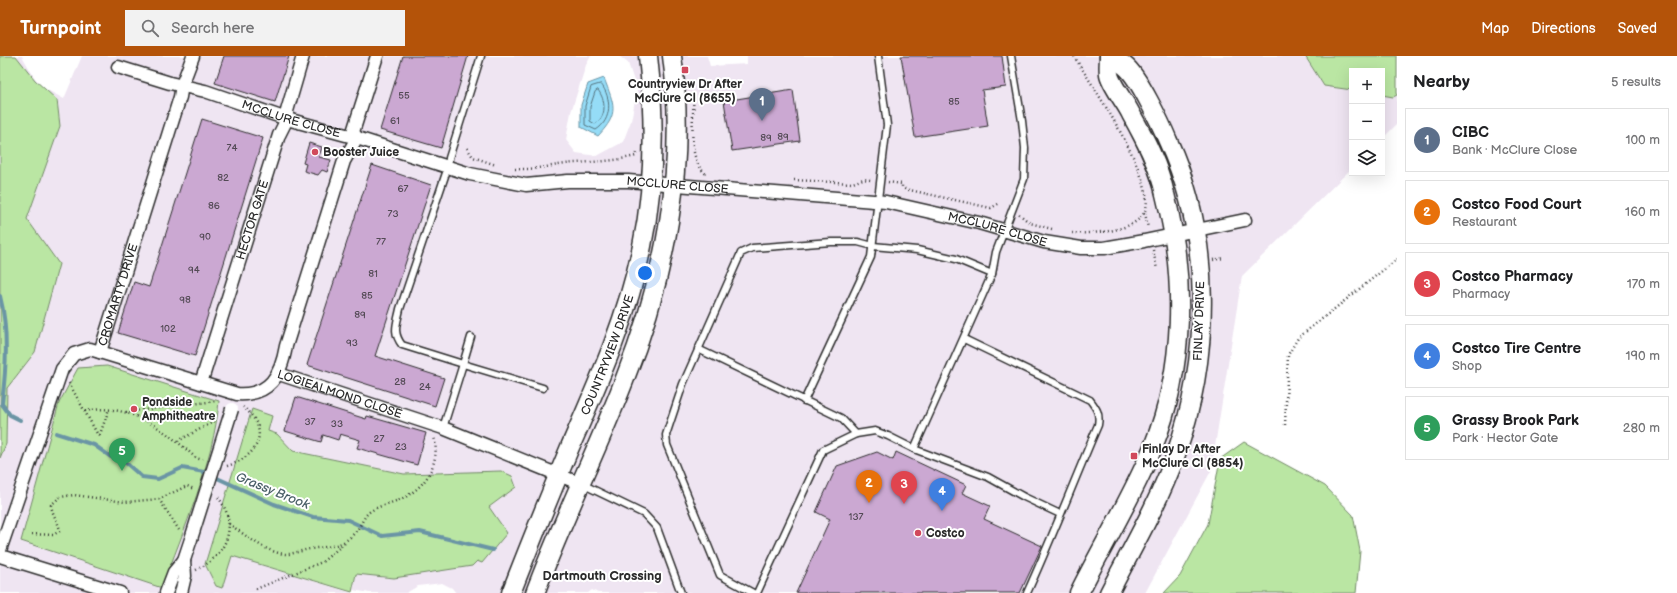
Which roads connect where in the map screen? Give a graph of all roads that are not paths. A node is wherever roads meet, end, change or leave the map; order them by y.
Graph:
1 (193, 56) edge
2 (302, 56) edge
3 (377, 56) edge
4 (481, 56) edge
5 (648, 56) edge
6 (672, 56) edge
7 (878, 56) edge
8 (1011, 56) edge
9 (1109, 56) edge
10 (118, 67) dead end
11 (182, 85) junction
12 (287, 119) junction
13 (356, 138) junction
14 (448, 167) junction
15 (652, 183) junction
16 (673, 185) junction
17 (878, 202) junction
18 (1245, 220) dead end
19 (1005, 230) junction
20 (1196, 230) junction
21 (1174, 235) junction
22 (873, 246) junction
23 (992, 274) junction
24 (471, 337) dead end
25 (964, 339) junction
26 (698, 349) junction
27 (100, 352) junction
28 (463, 364) junction
29 (279, 374) junction
30 (201, 383) junction
31 (543, 388) dead end
32 (804, 401) junction
33 (236, 402) junction
34 (438, 430) junction
35 (856, 434) junction
36 (914, 449) junction
37 (559, 475) junction
38 (581, 484) junction
39 (1060, 514) junction
40 (0, 550) edge
41 (0, 556) edge
42 (184, 560) junction
43 (120, 593) edge
44 (166, 593) edge
45 (181, 593) edge
46 (511, 593) edge
47 (535, 593) edge
48 (681, 593) edge
49 (753, 593) edge
50 (757, 593) edge
51 (1027, 593) edge
52 (1079, 593) edge
53 (1109, 593) edge

1 - 11 street, CROMARTY DRIVE
2 - 12 street, HECTOR GATE
3 - 13 street
4 - 14 lane
5 - 15 street, COUNTRYVIEW DRIVE
6 - 16 street, COUNTRYVIEW DRIVE
7 - 17 lane
8 - 19 lane
9 - 20 street, FINLAY DRIVE
9 - 21 street, FINLAY DRIVE
10 - 11 street, MCCLURE CLOSE
11 - 12 street, MCCLURE CLOSE
11 - 27 street, CROMARTY DRIVE
12 - 13 street, MCCLURE CLOSE
12 - 30 street, HECTOR GATE
13 - 14 street, MCCLURE CLOSE
13 - 29 street
14 - 15 street, MCCLURE CLOSE
14 - 28 lane
15 - 16 street, MCCLURE CLOSE
15 - 37 street, COUNTRYVIEW DRIVE
16 - 17 street, MCCLURE CLOSE
16 - 38 street, COUNTRYVIEW DRIVE
17 - 19 street, MCCLURE CLOSE
17 - 22 lane
18 - 20 street, MCCLURE CLOSE
19 - 21 street, MCCLURE CLOSE
19 - 23 lane
20 - 21 street, MCCLURE CLOSE
20 - 53 street, FINLAY DRIVE
21 - 52 street, FINLAY DRIVE
22 - 23 lane
22 - 26 lane
22 - 32 lane
23 - 25 lane
24 - 28 lane
25 - 36 lane
25 - 39 lane
26 - 32 lane
26 - 49 lane
27 - 30 street, LOGIEALMOND CLOSE
27 - 40 street, CROMARTY DRIVE
28 - 31 lane
28 - 34 lane
29 - 33 street, LOGIEALMOND CLOSE
29 - 34 street, LOGIEALMOND CLOSE
30 - 33 street, LOGIEALMOND CLOSE
32 - 35 lane
33 - 42 street, bridge
34 - 37 street, LOGIEALMOND CLOSE
35 - 36 lane
35 - 50 lane
36 - 39 lane
37 - 38 street, LOGIEALMOND CLOSE
37 - 46 street, COUNTRYVIEW DRIVE
38 - 47 street, COUNTRYVIEW DRIVE
38 - 48 lane
39 - 51 lane
41 - 43 street
42 - 44 street
42 - 45 street

